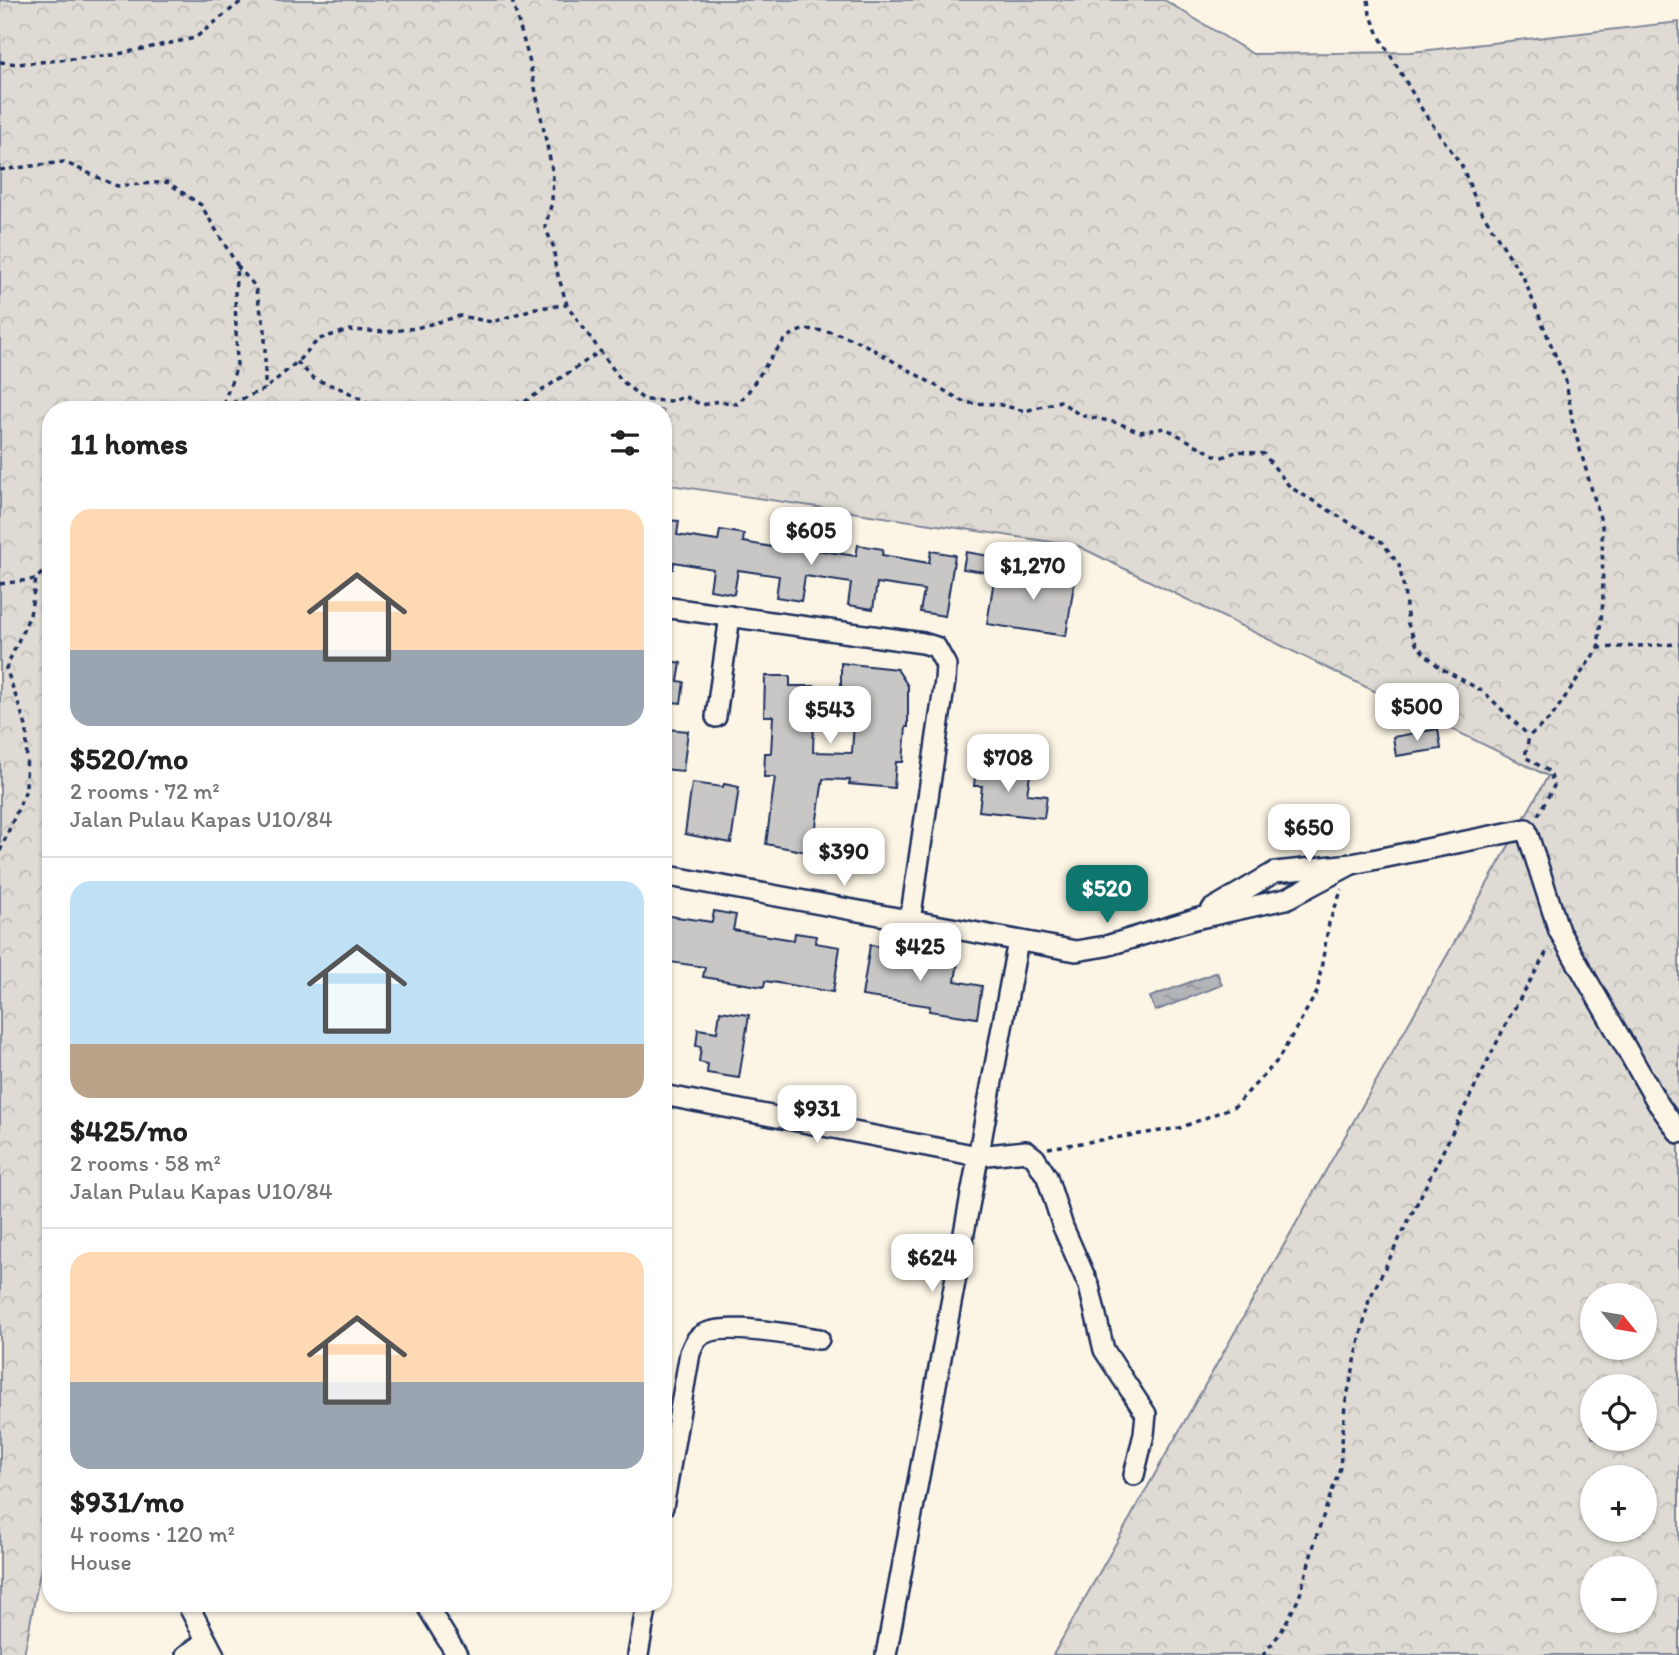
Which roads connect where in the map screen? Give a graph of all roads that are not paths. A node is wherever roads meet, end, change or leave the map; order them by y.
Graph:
1 (672, 608) edge
2 (730, 616) junction
3 (716, 717) dead end
4 (1352, 864) junction
5 (672, 877) edge
6 (1195, 919) junction
7 (910, 921) junction
8 (1018, 941) junction
9 (672, 1097) edge
10 (1679, 1133) edge
11 (978, 1156) junction
12 (819, 1339) dead end
13 (672, 1456) edge
14 (1134, 1475) dead end
15 (192, 1612) edge
16 (431, 1612) edge
17 (645, 1612) edge
18 (210, 1649) edge
19 (186, 1655) edge
20 (457, 1655) edge
21 (638, 1655) edge
22 (886, 1655) edge

1 - 2 street
2 - 3 street
2 - 7 street
4 - 6 street
4 - 6 street
4 - 10 street
5 - 7 street
6 - 8 street
7 - 8 street
8 - 11 street
9 - 11 street
11 - 14 street
11 - 22 street
12 - 13 street
15 - 18 street
16 - 20 street
17 - 21 street
18 - 19 street

